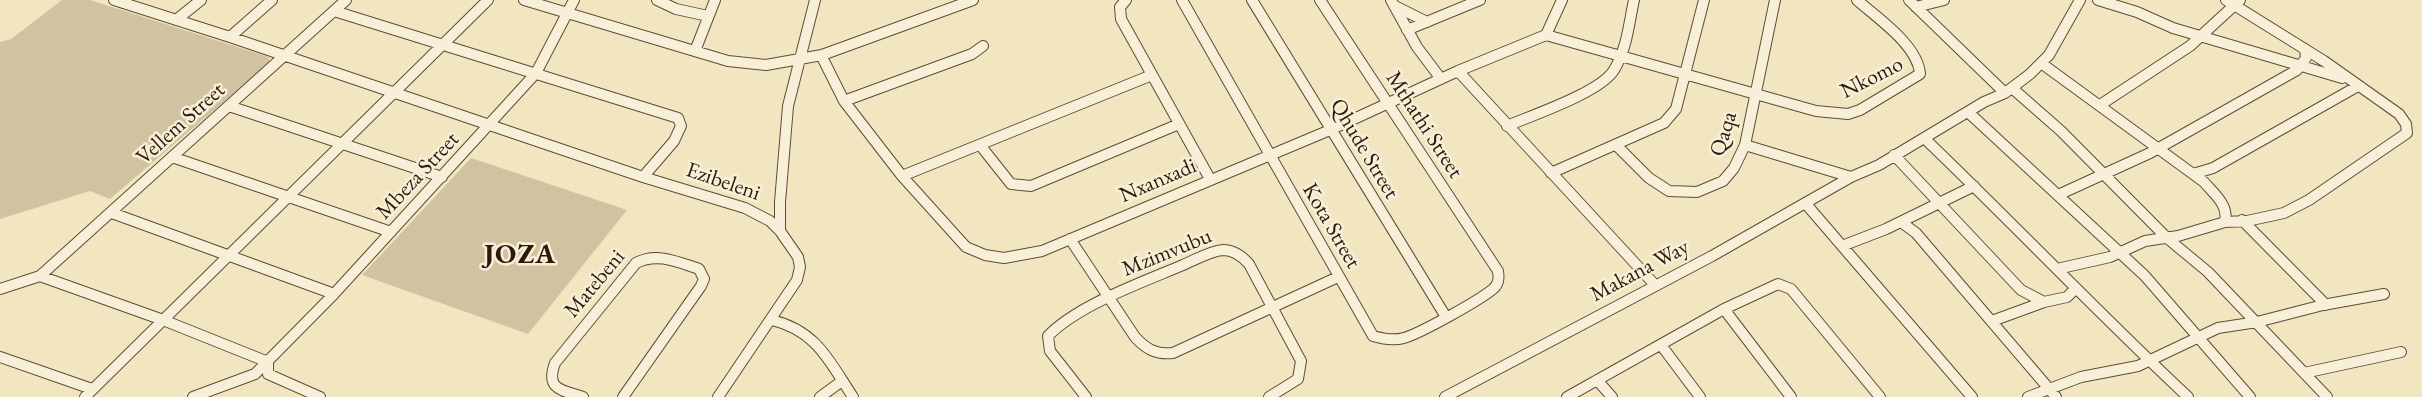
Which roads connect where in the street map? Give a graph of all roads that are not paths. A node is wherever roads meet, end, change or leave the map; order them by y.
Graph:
1 (114, 0) edge
2 (201, 0) edge
3 (272, 0) edge
4 (346, 0) edge
5 (488, 0) edge
6 (524, 0) edge
7 (574, 0) edge
8 (657, 0) edge
9 (715, 0) edge
10 (815, 0) edge
11 (973, 0) edge
12 (1126, 0) edge
13 (1182, 0) edge
14 (1252, 0) edge
15 (1320, 0) edge
16 (1480, 0) edge
17 (1562, 0) edge
18 (1634, 0) edge
19 (1704, 0) edge
20 (1775, 0) edge
21 (1857, 0) edge
22 (1944, 0) edge
23 (2080, 0) edge
24 (2098, 0) edge
25 (2233, 1) edge
26 (127, 2) edge
27 (1393, 3) edge
28 (1912, 3) edge
29 (334, 11) junction
30 (569, 13) junction
31 (708, 16) junction
32 (176, 20) junction
33 (1427, 22) junction
34 (1407, 30) junction
35 (1546, 35) junction
36 (230, 37) junction
37 (2201, 37) junction
38 (441, 45) junction
39 (983, 46) dead end
40 (2305, 49) junction
41 (696, 51) junction
42 (1620, 55) junction
43 (284, 56) junction
44 (822, 57) junction
45 (798, 62) junction
46 (2041, 63) junction
47 (2302, 66) junction
48 (1458, 71) junction
49 (536, 73) junction
50 (1684, 74) junction
51 (1152, 75) junction
52 (1441, 78) junction
53 (2348, 79) junction
54 (2358, 86) junction
55 (2008, 90) junction
56 (393, 92) junction
57 (1754, 94) junction
58 (844, 101) junction
59 (1388, 104) junction
60 (2100, 105) junction
61 (229, 106) junction
62 (1968, 112) junction
63 (490, 124) junction
64 (1179, 124) junction
65 (1507, 126) junction
66 (1330, 130) junction
67 (1924, 138) junction
68 (342, 144) junction
69 (980, 145) junction
70 (1616, 145) junction
71 (1745, 145) junction
72 (2159, 148) junction
73 (1269, 154) junction
74 (1894, 155) junction
75 (172, 157) junction
76 (1551, 173) junction
77 (2193, 174) junction
78 (902, 176) junction
79 (2104, 176) junction
80 (442, 177) junction
81 (643, 177) junction
82 (1851, 178) junction
83 (1210, 180) junction
84 (1974, 186) junction
85 (2058, 195) junction
86 (288, 197) junction
87 (1940, 202) junction
88 (1806, 204) junction
89 (2225, 207) junction
90 (112, 213) junction
91 (2243, 221) junction
92 (1901, 222) junction
93 (2225, 222) junction
94 (780, 231) junction
95 (391, 232) junction
96 (2167, 238) junction
97 (1070, 239) junction
98 (1842, 246) junction
99 (2120, 252) junction
100 (228, 255) junction
101 (2057, 269) junction
102 (1498, 270) joint
103 (40, 276) junction
104 (1338, 276) junction
105 (1655, 285) junction
106 (2076, 288) junction
107 (0, 289) edge
108 (334, 294) junction
109 (2384, 294) dead end
110 (1108, 298) junction
111 (2044, 302) junction
112 (2326, 305) junction
113 (1272, 307) junction
114 (1724, 310) junction
115 (1446, 317) junction
116 (163, 320) junction
117 (772, 320) junction
118 (1992, 321) junction
119 (2257, 322) junction
120 (2198, 336) junction
121 (1661, 345) junction
122 (2402, 352) dead end
123 (0, 357) edge
124 (2150, 361) junction
125 (268, 362) junction
126 (2304, 373) junction
127 (1597, 380) junction
128 (842, 381) junction
129 (2048, 388) junction
130 (89, 393) edge
131 (193, 397) edge
132 (320, 397) edge
133 (583, 397) edge
134 (623, 397) edge
135 (718, 397) edge
136 (820, 397) edge
137 (853, 397) edge
138 (1086, 397) edge
139 (1269, 397) edge
140 (1445, 397) edge
141 (1567, 397) edge
142 (1612, 397) edge
143 (1700, 397) edge
144 (1791, 397) edge
145 (1880, 397) edge
146 (1972, 397) edge
147 (2028, 397) edge
148 (2056, 397) edge
149 (2188, 397) edge
150 (2250, 397) edge
151 (2327, 397) edge

1 - 26 street, Ezibeleni
2 - 32 street
3 - 36 street
4 - 29 street, Vellem Street
5 - 38 street
6 - 30 street
7 - 30 street, Mbeza Street
8 - 31 street
9 - 31 street
10 - 45 street
11 - 44 street
12 - 51 street
13 - 73 street, Kota Street
14 - 66 street, Qhude Street
15 - 59 street, Mthathi Street
16 - 33 street
17 - 35 street
18 - 42 street
19 - 50 street
20 - 57 street, Qaqa
21 - 57 street, Nkomo
22 - 28 street
23 - 46 street, Makana Way
24 - 37 street
25 - 37 street
25 - 40 street
26 - 32 street, Ezibeleni
27 - 33 street
27 - 34 street
28 - 55 street
29 - 38 street
29 - 43 street, Vellem Street
30 - 41 street
30 - 49 street, Mbeza Street
31 - 41 street
32 - 36 street, Ezibeleni
33 - 34 street
34 - 52 street
35 - 42 street, Nkomo
35 - 48 street, Nxanxadi
36 - 43 street, Ezibeleni
37 - 47 street
37 - 60 street
38 - 49 street
38 - 56 street
39 - 58 street
40 - 47 street
40 - 53 street
41 - 45 street
42 - 50 street, Nkomo
42 - 65 street
43 - 56 street, Ezibeleni
43 - 61 street, Vellem Street
44 - 45 street
44 - 58 street, Nxanxadi
45 - 94 street
46 - 55 street, Makana Way
46 - 60 street
47 - 53 street
47 - 72 street
48 - 52 street, Nxanxadi
48 - 65 street
49 - 63 street, Mbeza Street
49 - 81 street
50 - 57 street, Nkomo
50 - 70 street
51 - 64 street
51 - 69 street
52 - 59 street, Nxanxadi
53 - 54 street
54 - 77 street
54 - 91 street
55 - 62 street, Makana Way
55 - 79 street
56 - 63 street, Ezibeleni
56 - 68 street
57 - 71 street, Qaqa
58 - 78 street, Nxanxadi
59 - 66 street, Nxanxadi
59 - 102 street, Mthathi Street
60 - 72 street
61 - 68 street
61 - 75 street, Vellem Street
62 - 67 street, Makana Way
62 - 85 street
63 - 80 street, Mbeza Street
63 - 81 street, Ezibeleni
64 - 69 street
64 - 83 street
65 - 76 street
66 - 73 street, Nxanxadi
66 - 115 street, Qhude Street
67 - 74 street, Makana Way
67 - 84 street
68 - 80 street
68 - 86 street
69 - 78 street
70 - 71 street, Qaqa
70 - 76 street
71 - 82 street
72 - 77 street
72 - 79 street
73 - 83 street, Nxanxadi
73 - 104 street, Kota Street
74 - 82 street, Makana Way
74 - 87 street
75 - 86 street
75 - 90 street, Vellem Street
76 - 105 street
77 - 89 street
78 - 97 street, Nxanxadi
79 - 85 street
79 - 96 street
80 - 95 street, Mbeza Street
81 - 94 street, Ezibeleni
82 - 88 street, Makana Way
83 - 97 street, Nxanxadi
84 - 87 street
84 - 101 street
85 - 99 street
86 - 95 street
86 - 100 street
87 - 92 street
87 - 111 street
88 - 98 street
88 - 105 street, Makana Way
89 - 91 street
89 - 93 street
90 - 100 street
90 - 103 street, Vellem Street
91 - 93 street
91 - 112 street
92 - 98 street
92 - 118 street
93 - 96 street
94 - 117 street, Ezibeleni
95 - 108 street, Mbeza Street
96 - 99 street
96 - 119 street
97 - 110 street
98 - 146 street
99 - 101 street
99 - 120 street
100 - 108 street
100 - 116 street
101 - 106 street
102 - 115 street, Kota Street
103 - 107 street
103 - 116 street
104 - 113 street
104 - 115 street, Kota Street
105 - 140 street, Makana Way
106 - 111 street
106 - 124 street
108 - 125 street, Mbeza Street
109 - 112 street
110 - 113 street
110 - 113 street, Mzimvubu
110 - 138 street, Mzimvubu
111 - 118 street
112 - 119 street
113 - 139 street, Mzimvubu
114 - 121 street
114 - 144 street
114 - 145 street
116 - 125 street
116 - 130 street
117 - 128 street
117 - 135 street, Ezibeleni
118 - 129 street
119 - 120 street
119 - 126 street
120 - 124 street
120 - 150 street
121 - 127 street
121 - 143 street
122 - 126 street
123 - 130 street
124 - 129 street
124 - 149 street
125 - 131 street, Mbeza Street
125 - 132 street
126 - 151 street
127 - 141 street
127 - 142 street
128 - 136 street
128 - 137 street
129 - 147 street
129 - 148 street
133 - 134 street, Matebeni

